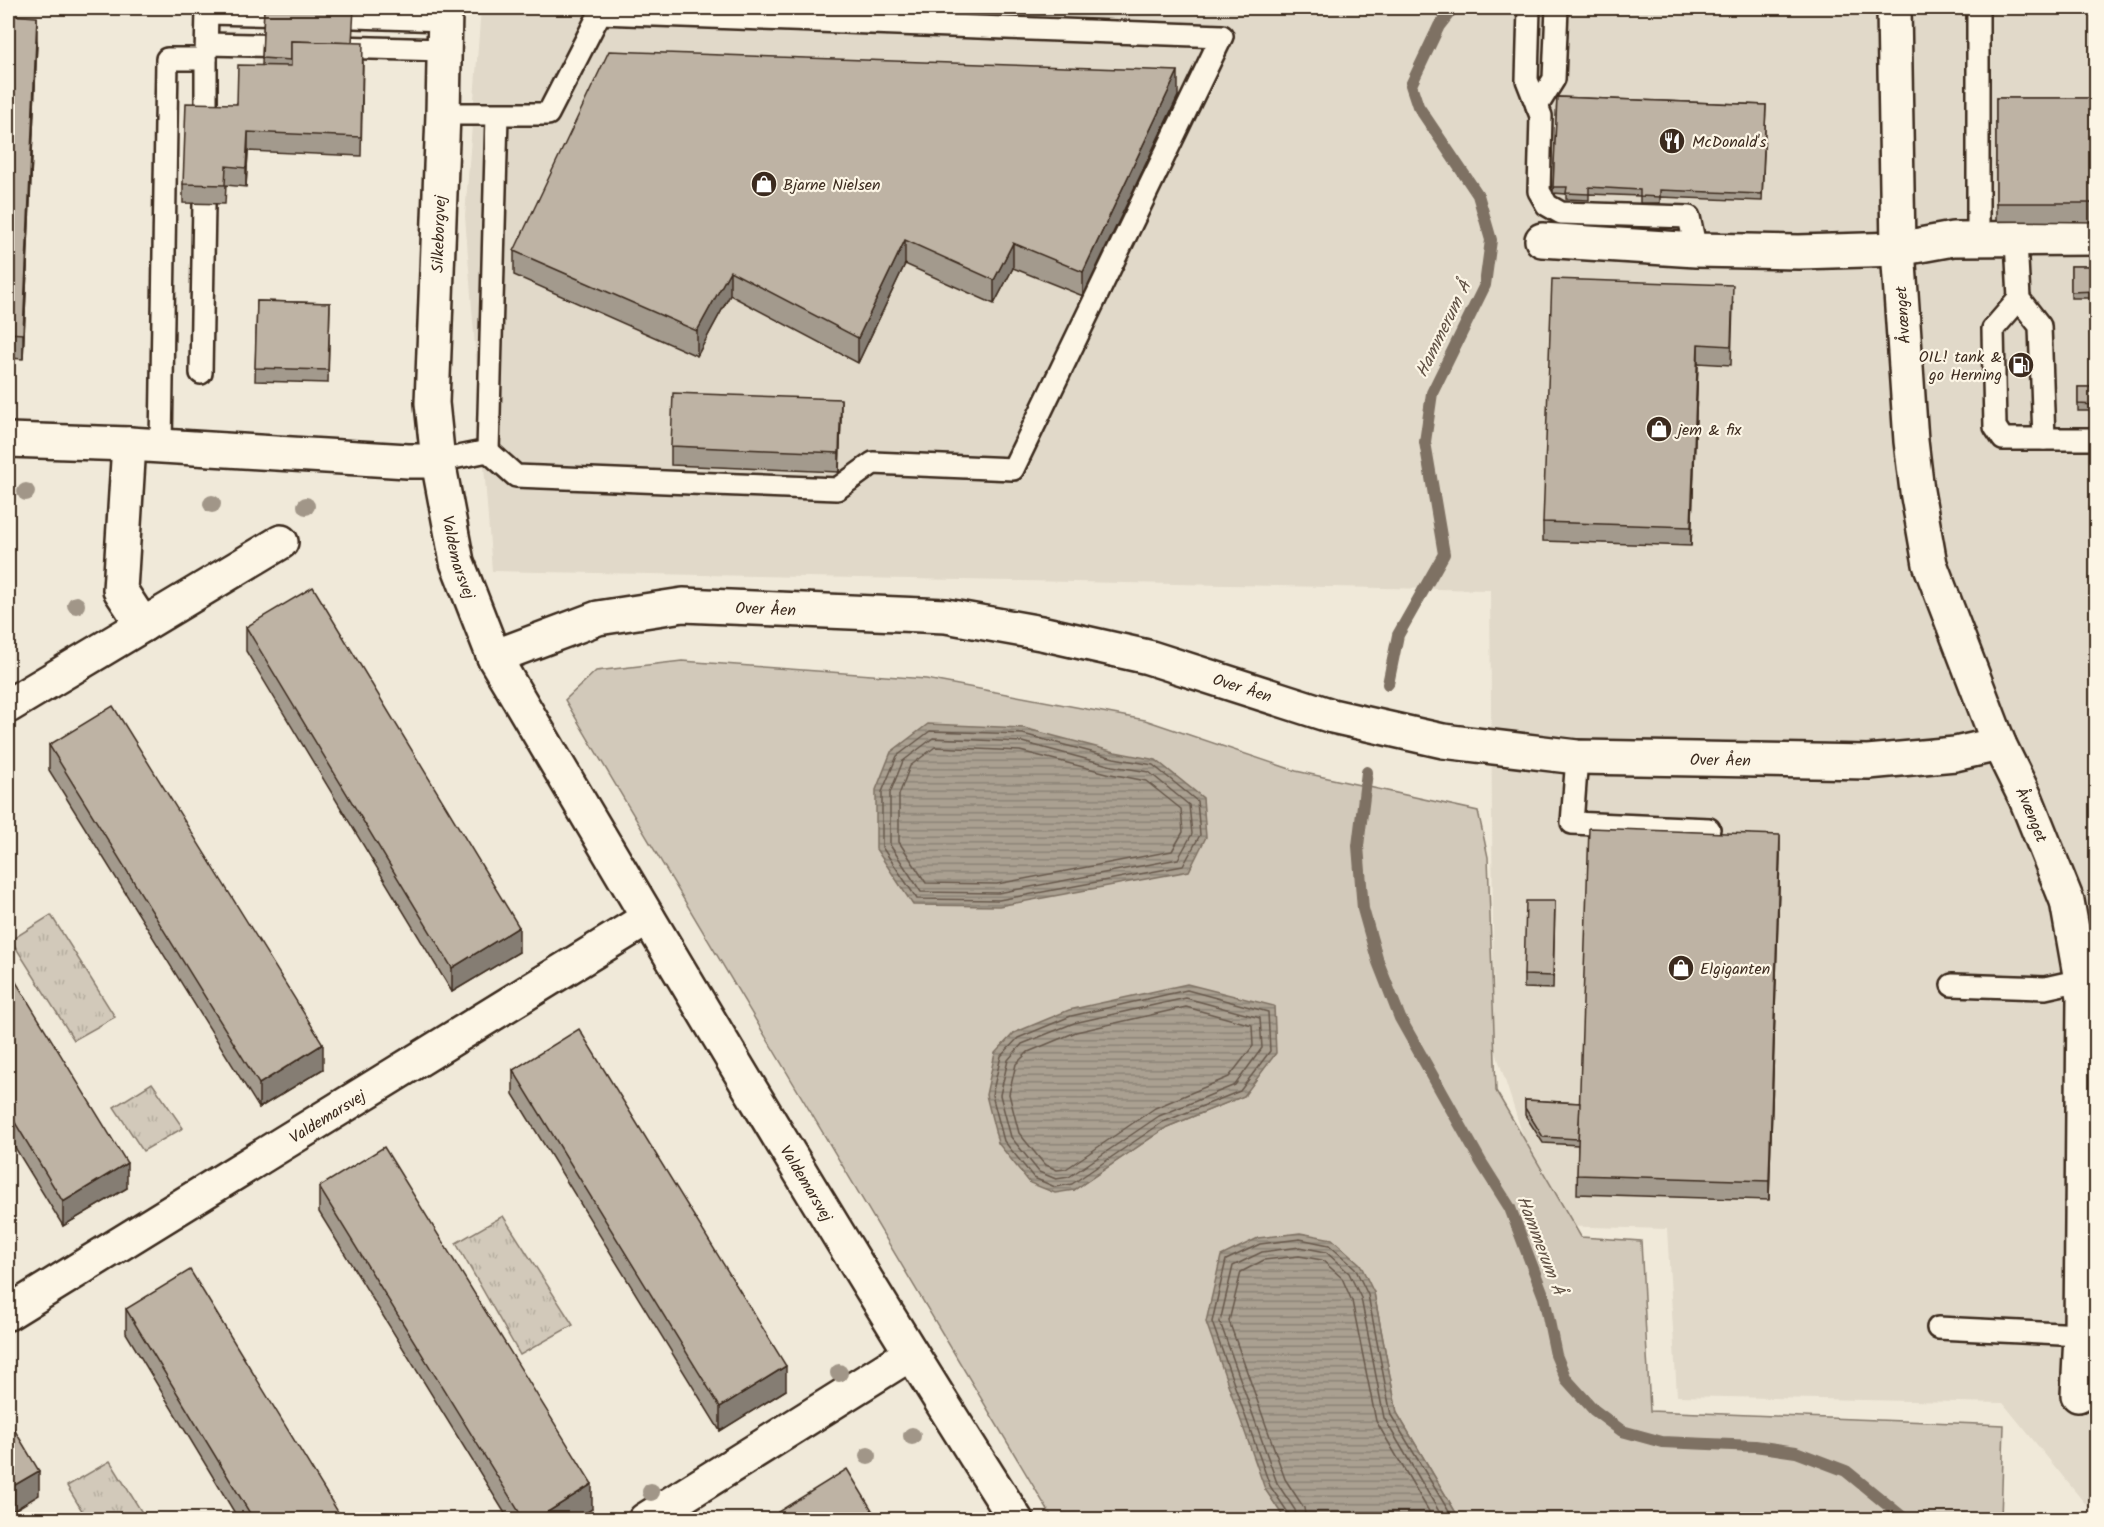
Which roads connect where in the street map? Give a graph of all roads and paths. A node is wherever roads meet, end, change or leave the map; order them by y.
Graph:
1 (1529, 8) edge
2 (1557, 8) edge
3 (1894, 8) edge
4 (1978, 8) edge
5 (207, 10) edge
6 (444, 26) edge
7 (206, 51) junction
8 (1537, 106) junction
9 (443, 114) junction
10 (498, 114) junction
11 (206, 123) edge
12 (204, 204) edge
13 (2097, 238) edge
14 (1542, 240) dead end
15 (1978, 240) junction
16 (2016, 240) junction
17 (1898, 249) junction
18 (1696, 250) junction
19 (2019, 299) junction
20 (201, 373) dead end
21 (2097, 439) edge
22 (8, 440) edge
23 (2044, 440) junction
24 (129, 444) junction
25 (161, 446) junction
26 (488, 451) junction
27 (438, 461) junction
28 (281, 542) dead end
29 (143, 625) junction
30 (494, 657) junction
31 (10, 698) edge
32 (1999, 744) junction
33 (1577, 757) junction
34 (1709, 829) dead end
35 (648, 918) junction
36 (2081, 980) junction
37 (1952, 985) dead end
38 (8, 1313) edge
39 (1938, 1328) dead end
40 (2081, 1335) junction
41 (910, 1354) junction
42 (2078, 1395) dead end
43 (645, 1520) edge
44 (1016, 1520) edge

1 - 8 lane
2 - 8 lane
3 - 17 street, Åvænget
4 - 15 lane
5 - 6 lane
5 - 7 lane
6 - 7 lane
6 - 9 street, Silkeborgvej
7 - 11 lane
7 - 25 lane
8 - 18 lane
9 - 10 lane
9 - 27 street, Silkeborgvej
10 - 26 lane
10 - 26 lane
12 - 20 lane
13 - 16 street
14 - 18 street
15 - 16 street
15 - 17 street
16 - 19 lane
17 - 18 street
17 - 32 street, Åvænget
19 - 23 lane
19 - 23 lane
21 - 23 lane
22 - 24 street
24 - 25 street
24 - 29 street
25 - 27 street
26 - 27 lane
27 - 30 street, Valdemarsvej
28 - 29 street
29 - 31 street
30 - 33 street, Over Åen
30 - 35 street, Valdemarsvej
32 - 33 street, Over Åen
32 - 36 street, Åvænget
33 - 34 lane
35 - 38 street, Valdemarsvej
35 - 41 street, Valdemarsvej
36 - 37 lane
36 - 40 street, Åvænget
39 - 40 lane
40 - 42 street, Åvænget
41 - 43 street
41 - 44 street, Valdemarsvej

